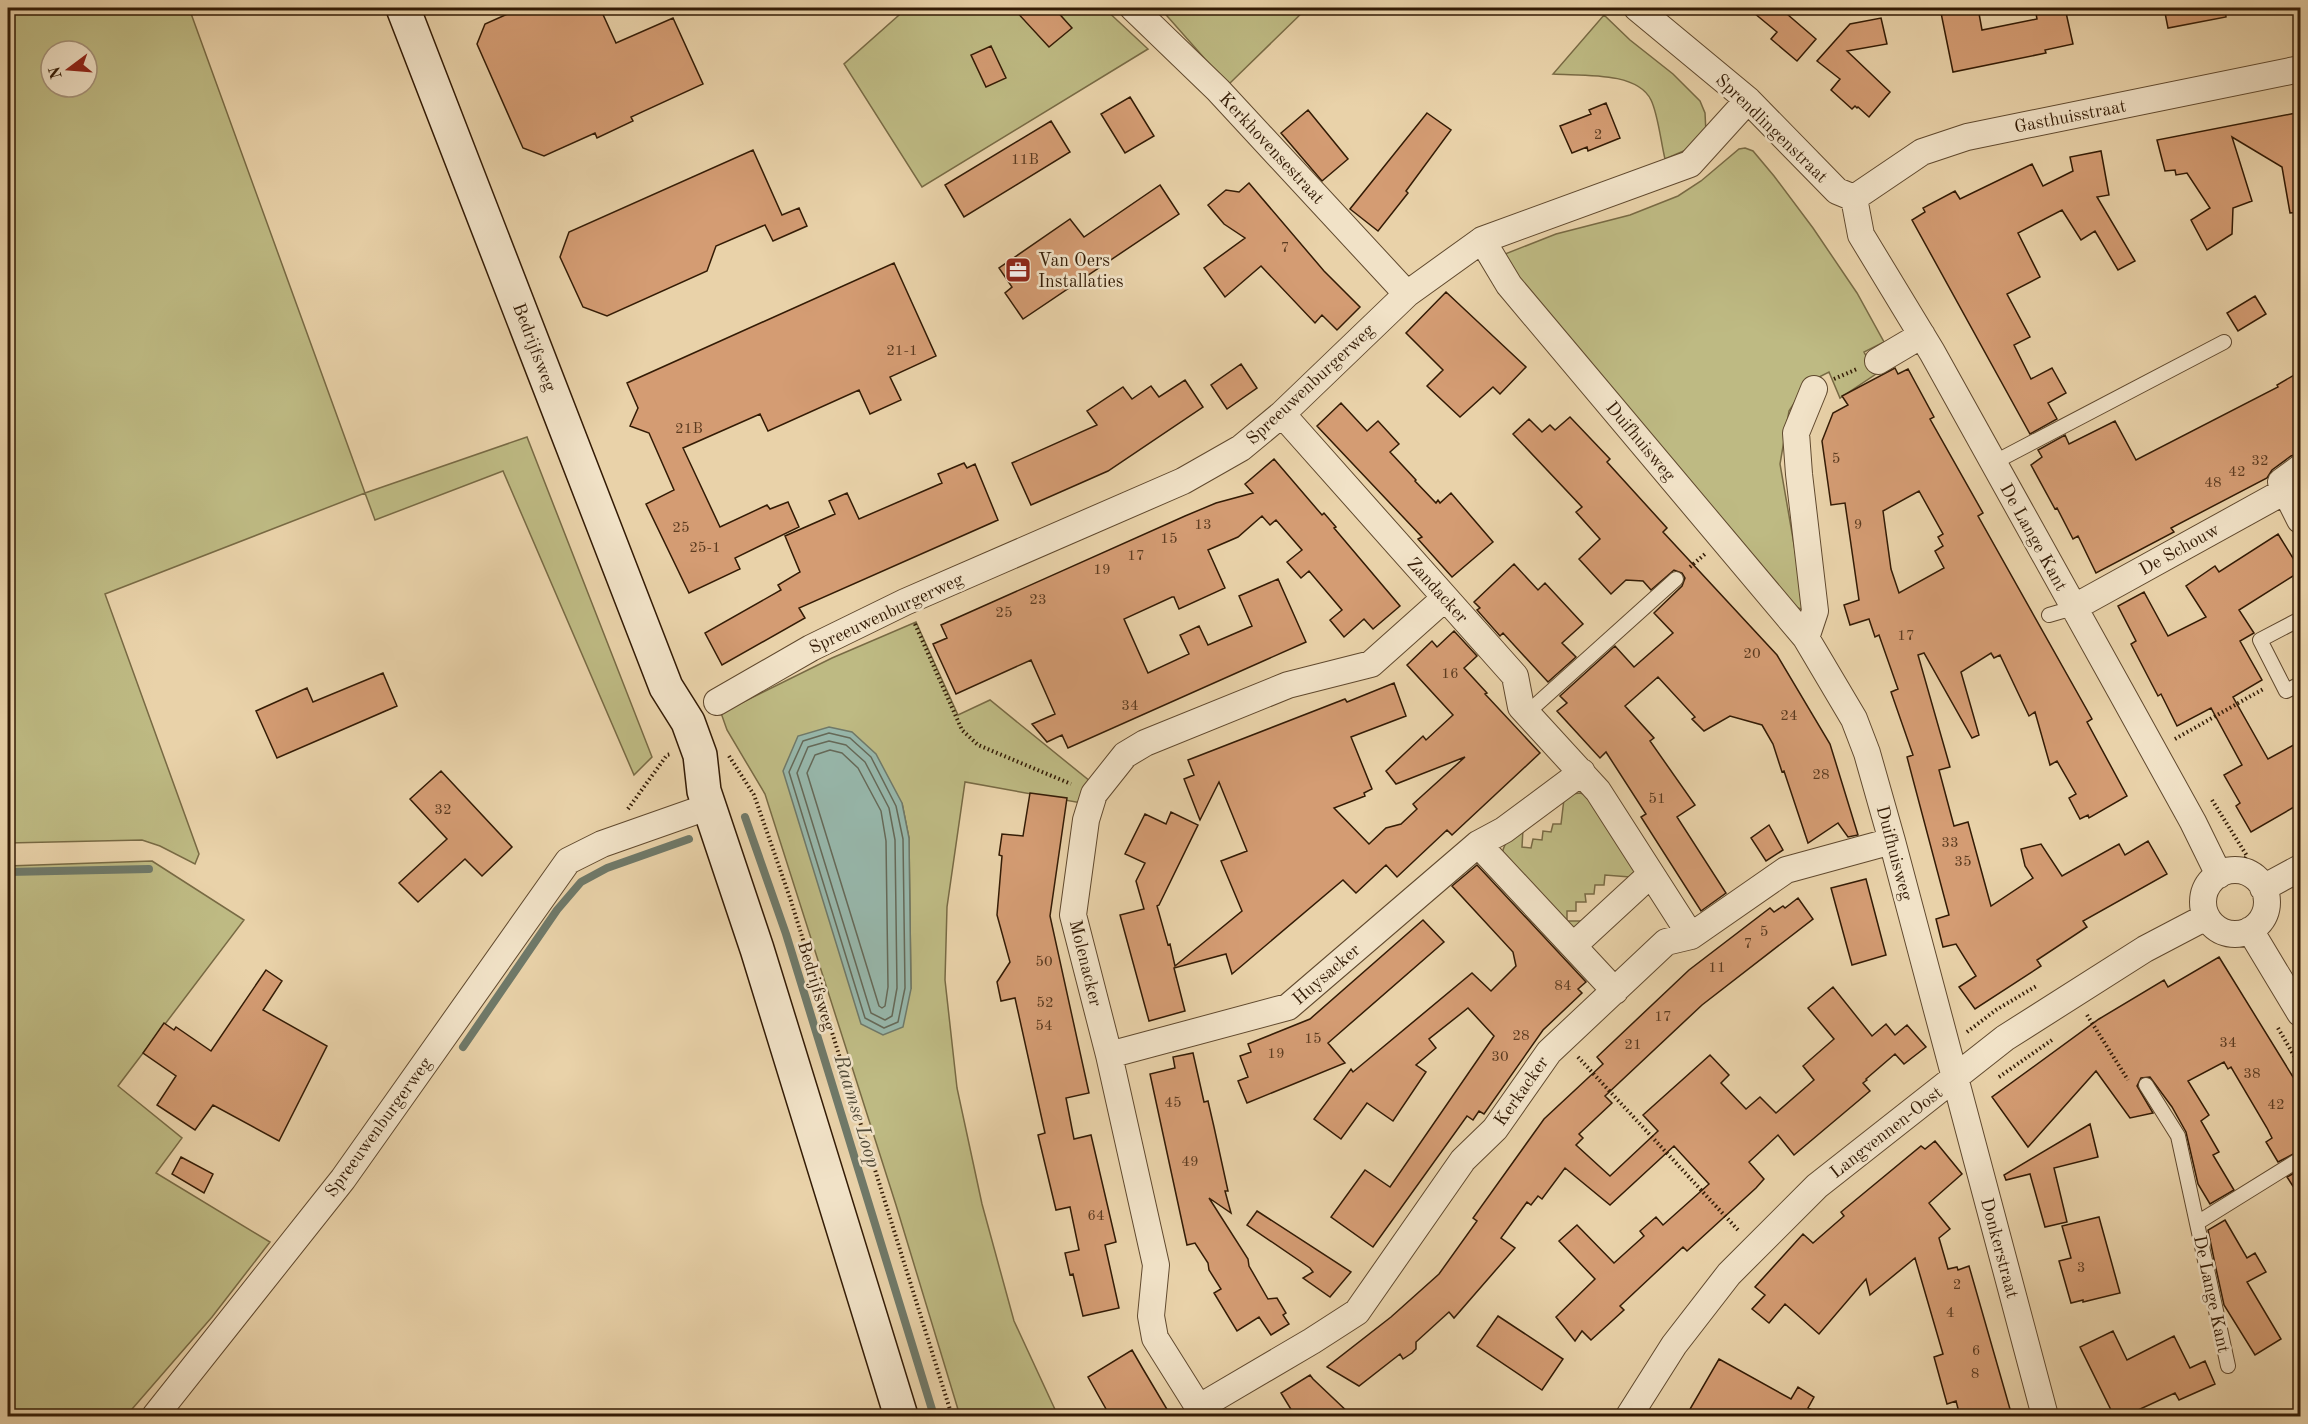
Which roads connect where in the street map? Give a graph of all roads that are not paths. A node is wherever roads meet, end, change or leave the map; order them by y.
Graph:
1 (403, 8) edge
2 (1133, 8) edge
3 (1637, 8) edge
4 (2301, 69) edge
5 (1748, 100) junction
6 (1854, 198) junction
7 (1482, 240) junction
8 (1407, 294) junction
9 (1922, 335) junction
10 (2224, 342) dead end
11 (1878, 361) road end
12 (1814, 389) road end
13 (1282, 414) junction
14 (1993, 463) junction
15 (2301, 468) edge
16 (2285, 491) junction
17 (2301, 520) edge
18 (1676, 579) road end
19 (1445, 598) junction
20 (2061, 612) junction
21 (2301, 619) edge
22 (1806, 638) junction
23 (2301, 684) edge
24 (666, 687) junction
25 (717, 702) dead end
26 (1527, 713) junction
27 (1582, 772) junction
28 (707, 799) junction
29 (1892, 841) junction
30 (1478, 844) junction
31 (2301, 868) edge
32 (1650, 875) junction
33 (2219, 875) junction
34 (2263, 888) junction
35 (2206, 917) junction
36 (2250, 930) junction
37 (1691, 936) junction
38 (1573, 946) junction
39 (1615, 991) junction
40 (2301, 1013) edge
41 (1109, 1055) junction
42 (2146, 1086) road end
43 (1959, 1091) junction
44 (2301, 1159) edge
45 (2197, 1223) junction
46 (2228, 1366) dead end
47 (1201, 1412) edge
48 (155, 1416) edge
49 (901, 1416) edge
50 (1629, 1416) edge
51 (2045, 1416) edge

1 - 24 main road, Bedrijfsweg
2 - 8 street, Kerkhovensestraat
3 - 5 street, Sprendlingenstraat
4 - 6 street, Gasthuisstraat
5 - 6 street, Sprendlingenstraat
5 - 7 street, Spreeuwenburgerweg
6 - 9 street, De Lange Kant
7 - 8 street, Spreeuwenburgerweg
7 - 22 street, Duifhuisweg
8 - 13 street, Spreeuwenburgerweg
9 - 11 street
9 - 14 street, De Lange Kant
10 - 14 lane
12 - 22 street
13 - 19 street, Zandacker
13 - 25 street, Spreeuwenburgerweg
14 - 20 street, De Lange Kant
15 - 16 street, De Schouw
16 - 17 street
16 - 20 street, De Schouw
18 - 26 lane
19 - 26 street, Zandacker
19 - 41 street, Molenacker
20 - 33 street, De Lange Kant
21 - 23 lane
22 - 29 street, Duifhuisweg
24 - 28 main road, Bedrijfsweg
24 - 28 main road, Bedrijfsweg
26 - 27 street, Zandacker
27 - 30 street
27 - 32 street, Zandacker
28 - 48 street, Spreeuwenburgerweg
28 - 49 main road, Bedrijfsweg
29 - 37 street, Kerkacker
29 - 43 street, Duifhuisweg
30 - 38 street
30 - 41 street, Huysacker
31 - 34 street
32 - 37 street, Zandacker
32 - 38 street
33 - 34 street
33 - 35 street
34 - 36 street
35 - 36 street
35 - 43 street, Langvennen-Oost
36 - 40 street
37 - 39 street, Kerkacker
38 - 39 street
39 - 47 street, Kerkacker
41 - 47 street, Molenacker
42 - 45 lane, De Lange Kant
43 - 50 street, Langvennen-Oost
43 - 51 street, Donkerstraat
44 - 45 lane, De Lange Kant
45 - 46 lane, De Lange Kant

